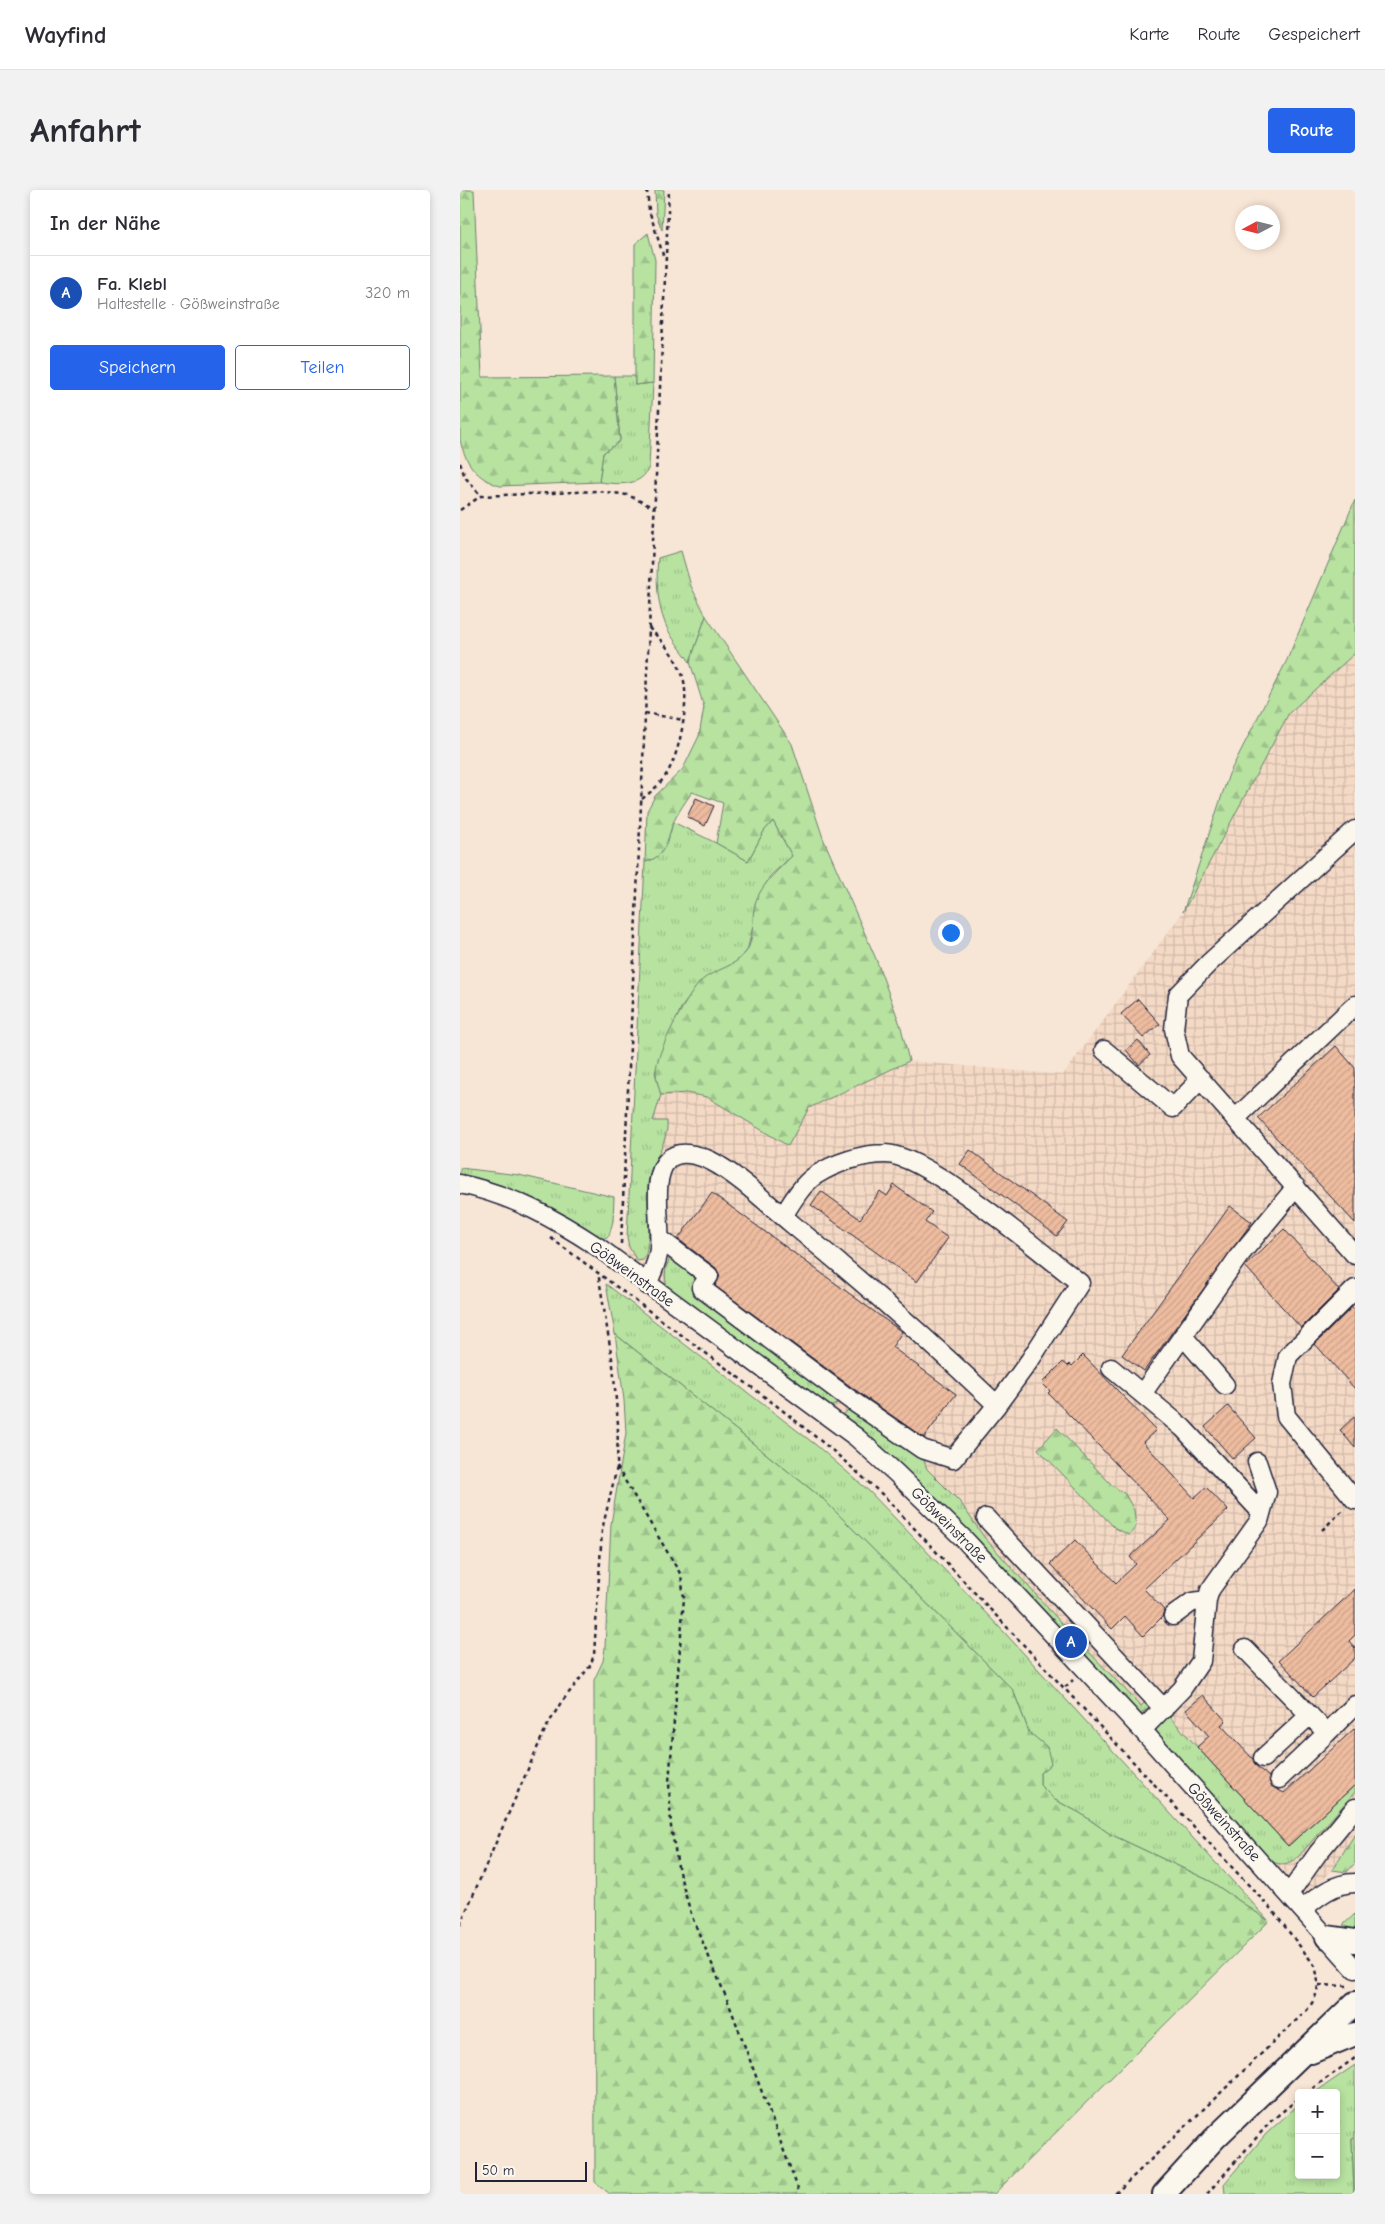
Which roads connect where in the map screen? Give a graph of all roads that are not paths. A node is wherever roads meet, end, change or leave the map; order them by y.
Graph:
1 (1355, 830) edge
2 (1355, 1005) edge
3 (1104, 1050) dead end
4 (1200, 1079) junction
5 (1236, 1118) junction
6 (460, 1184) edge
7 (1296, 1187) junction
8 (783, 1216) junction
9 (660, 1239) junction
10 (1355, 1254) edge
11 (647, 1285) junction
12 (1355, 1289) edge
13 (1183, 1336) junction
14 (1111, 1368) dead end
15 (1225, 1385) dead end
16 (1142, 1394) junction
17 (848, 1398) junction
18 (997, 1405) junction
19 (832, 1420) junction
20 (1257, 1462) dead end
21 (1355, 1500) edge
22 (1261, 1512) junction
23 (986, 1518) dead end
24 (1207, 1600) junction
25 (1173, 1616) dead end
26 (1245, 1649) dead end
27 (1355, 1705) edge
28 (1164, 1709) junction
29 (1310, 1715) junction
30 (1142, 1730) junction
31 (1327, 1733) junction
32 (1263, 1758) dead end
33 (1279, 1779) dead end
34 (1355, 1808) edge
35 (1355, 1883) edge
36 (1289, 1894) junction
37 (1303, 1910) junction
38 (1327, 1937) junction
39 (1355, 1941) edge
40 (1355, 1968) edge
41 (1355, 2003) edge
42 (1355, 2034) edge
43 (1297, 2059) junction
44 (1164, 2194) edge

1 - 4 street
2 - 5 street
3 - 4 street
4 - 5 street
5 - 7 street
6 - 11 street, Gößweinstraße
7 - 10 street
7 - 13 street
8 - 9 street
8 - 18 street
8 - 18 street
9 - 11 street
9 - 17 street
11 - 19 street, Gößweinstraße
12 - 21 street
13 - 15 street
13 - 16 street
14 - 16 street
16 - 22 street
17 - 18 street
17 - 19 street
19 - 30 street, Gößweinstraße
20 - 22 street
22 - 24 street
23 - 28 street
24 - 25 street
24 - 28 street
26 - 29 street
27 - 31 street
28 - 30 street
29 - 31 street
29 - 32 street
30 - 36 street, Gößweinstraße
31 - 33 street
34 - 36 street
35 - 37 street
36 - 37 street, Gößweinstraße
37 - 38 street, Gößweinstraße
38 - 39 main road
38 - 40 street, Gößweinstraße
41 - 43 main road
42 - 43 main road
43 - 44 main road

